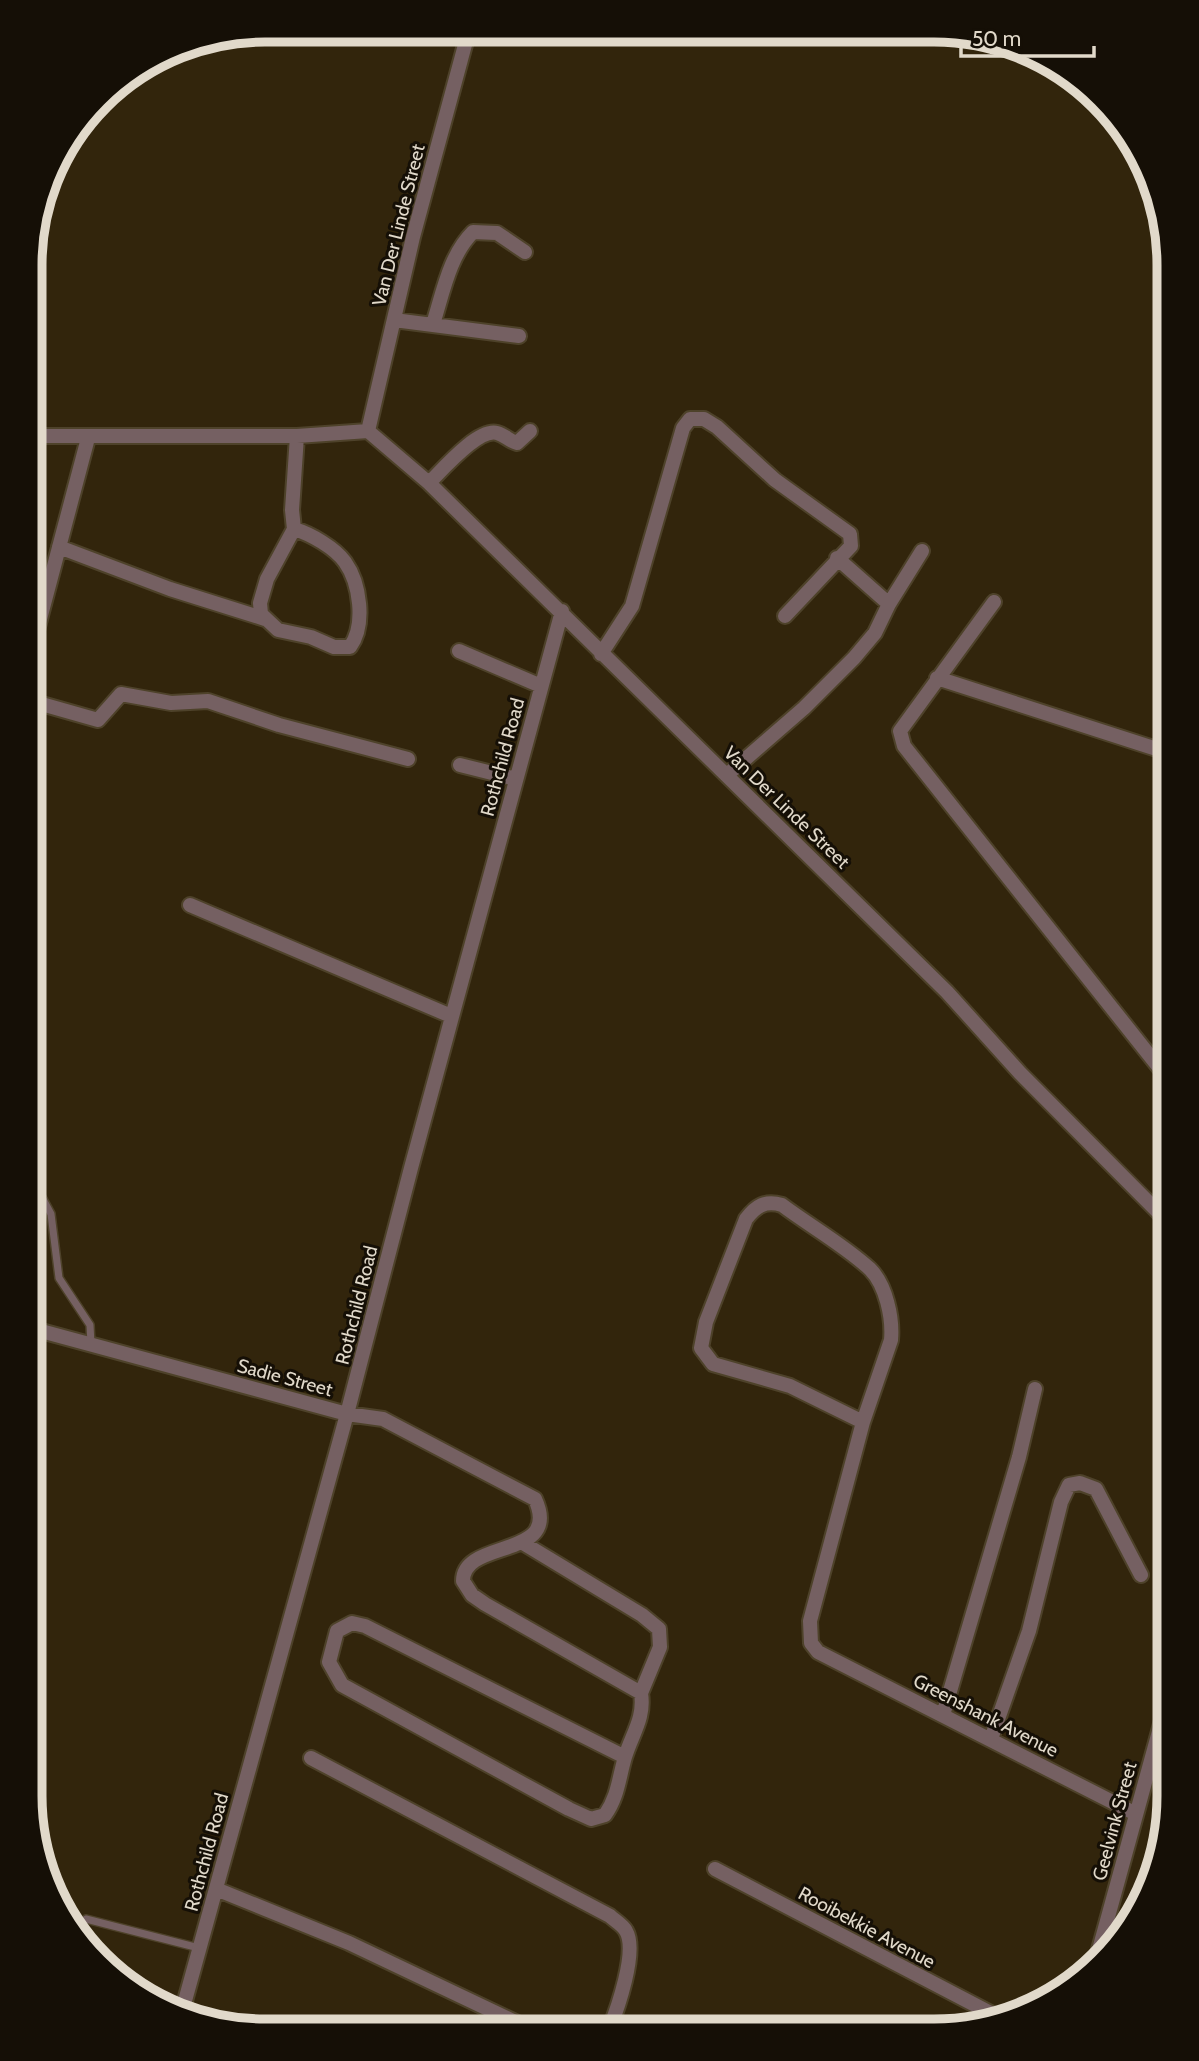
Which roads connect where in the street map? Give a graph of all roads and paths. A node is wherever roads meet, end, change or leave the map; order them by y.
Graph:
1 (466, 42) edge
2 (525, 252) dead end
3 (394, 320) junction
4 (433, 324) junction
5 (520, 336) dead end
6 (368, 431) junction
7 (530, 431) dead end
8 (42, 436) edge
9 (297, 436) junction
10 (88, 438) junction
11 (429, 483) junction
12 (295, 529) junction
13 (59, 547) junction
14 (922, 551) dead end
15 (837, 558) junction
16 (994, 602) dead end
17 (889, 604) junction
18 (42, 611) edge
19 (562, 611) junction
20 (785, 616) dead end
21 (265, 619) junction
22 (458, 651) dead end
23 (601, 654) junction
24 (937, 678) junction
25 (541, 686) junction
26 (42, 704) edge
27 (1157, 749) edge
28 (408, 759) dead end
29 (460, 765) dead end
30 (727, 775) junction
31 (516, 779) junction
32 (190, 905) dead end
33 (451, 1016) junction
34 (1157, 1065) edge
35 (42, 1197) edge
36 (1157, 1211) edge
37 (42, 1331) edge
38 (91, 1345) junction
39 (1035, 1389) dead end
40 (347, 1414) junction
41 (863, 1422) junction
42 (523, 1543) junction
43 (1141, 1574) dead end
44 (642, 1693) junction
45 (943, 1715) junction
46 (1157, 1738) edge
47 (991, 1740) junction
48 (311, 1758) dead end
49 (625, 1758) junction
50 (1136, 1814) junction
51 (716, 1869) dead end
52 (216, 1889) junction
53 (86, 1919) dead end
54 (1101, 1944) edge
55 (199, 1949) junction
56 (184, 2003) edge
57 (989, 2012) edge
58 (509, 2019) edge
59 (612, 2019) edge

1 - 3 street, Van Der Linde Street
2 - 4 street
3 - 4 street
3 - 6 street, Van Der Linde Street
4 - 5 street
6 - 9 street
6 - 11 street, Van Der Linde Street
7 - 11 street
8 - 10 street
9 - 10 street
9 - 12 street
10 - 13 street
11 - 19 street, Van Der Linde Street
12 - 21 street
12 - 21 street
13 - 18 street
13 - 21 street
14 - 17 street
15 - 17 street
15 - 20 street
15 - 23 street
16 - 24 street
17 - 30 street
19 - 23 street, Van Der Linde Street
19 - 25 street, Rothchild Road
22 - 25 street
23 - 30 street, Van Der Linde Street
24 - 27 street
24 - 34 street
25 - 31 street, Rothchild Road
26 - 28 street
29 - 31 street
30 - 36 street, Van Der Linde Street
31 - 33 street, Rothchild Road
32 - 33 street
33 - 40 street, Rothchild Road
35 - 38 lane
37 - 38 street, Sadie Street
38 - 40 street, Sadie Street
39 - 45 street
40 - 42 street, Sadie Street
40 - 52 street, Rothchild Road
41 - 41 street
41 - 45 street, Greenshank Avenue
42 - 44 street
42 - 44 street
43 - 47 street
44 - 49 street
45 - 47 street, Greenshank Avenue
46 - 50 street, Geelvink Street
47 - 50 street, Greenshank Avenue
48 - 59 street
49 - 49 street
50 - 54 street, Geelvink Street
51 - 57 street, Rooibekkie Avenue
52 - 55 street, Rothchild Road
52 - 58 street
53 - 55 lane
55 - 56 street, Rothchild Road

